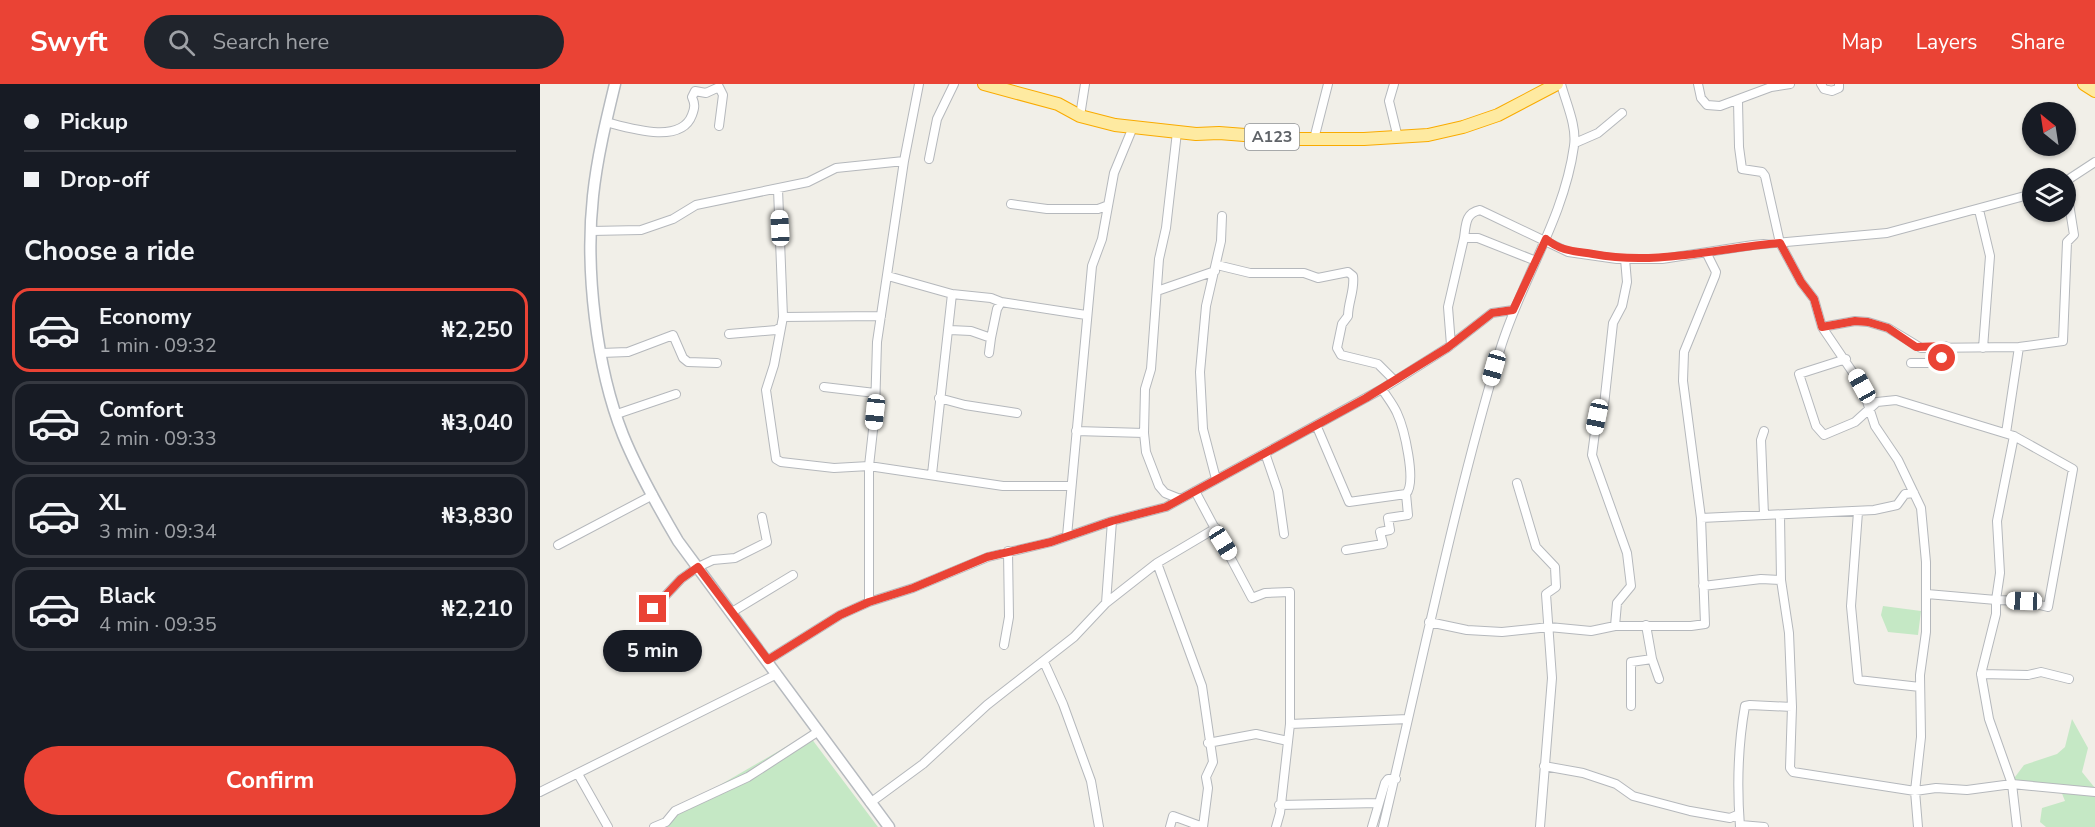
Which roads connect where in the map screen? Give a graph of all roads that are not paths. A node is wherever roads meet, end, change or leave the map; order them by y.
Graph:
1 (615, 84) edge
2 (919, 84) edge
3 (954, 84) edge
4 (984, 84) edge
5 (1085, 84) edge
6 (1328, 84) edge
7 (1394, 84) edge
8 (1559, 84) edge
9 (1698, 84) edge
10 (1790, 84) edge
11 (1821, 84) edge
12 (1839, 84) edge
13 (2084, 84) edge
14 (2095, 91) edge
15 (1738, 101) junction
16 (1622, 113) dead end
17 (1080, 116) junction
18 (606, 122) junction
19 (719, 126) dead end
20 (1133, 127) junction
21 (1177, 132) junction
22 (1398, 138) junction
23 (1314, 139) junction
24 (1575, 143) junction
25 (928, 159) dead end
26 (904, 161) junction
27 (2095, 162) edge
28 (2076, 176) edge
29 (778, 189) junction
30 (2022, 197) edge
31 (1011, 204) dead end
32 (1106, 206) junction
33 (1979, 210) junction
34 (1222, 216) dead end
35 (2072, 222) edge
36 (591, 231) junction
37 (1464, 237) junction
38 (1546, 239) junction
39 (1780, 243) junction
40 (1707, 254) junction
41 (1624, 259) junction
42 (1536, 261) junction
43 (1216, 268) junction
44 (888, 276) junction
45 (1157, 291) junction
46 (952, 294) junction
47 (1001, 302) junction
48 (1513, 310) junction
49 (1086, 315) junction
50 (881, 316) junction
51 (783, 317) junction
52 (781, 327) junction
53 (1822, 327) junction
54 (950, 330) junction
55 (729, 334) dead end
56 (992, 338) junction
57 (1451, 345) junction
58 (1945, 346) junction
59 (2019, 347) junction
60 (1983, 348) junction
61 (601, 353) junction
62 (989, 353) dead end
63 (1846, 359) junction
64 (717, 363) dead end
65 (1911, 363) dead end
66 (1394, 380) junction
67 (824, 387) dead end
68 (1382, 389) junction
69 (875, 393) junction
70 (676, 394) dead end
71 (939, 398) junction
72 (1870, 406) junction
73 (1017, 412) dead end
74 (616, 414) junction
75 (1317, 427) junction
76 (1076, 431) junction
77 (1764, 431) dead end
78 (1144, 433) junction
79 (2010, 435) junction
80 (1265, 453) junction
81 (869, 465) junction
82 (932, 474) junction
83 (1216, 479) junction
84 (1517, 483) dead end
85 (1071, 486) junction
86 (1195, 490) junction
87 (1914, 493) junction
88 (1406, 494) junction
89 (653, 495) junction
90 (1180, 499) junction
91 (1858, 512) junction
92 (1764, 515) junction
93 (1780, 516) junction
94 (762, 517) dead end
95 (1701, 518) junction
96 (1112, 521) junction
97 (1216, 528) junction
98 (1284, 534) dead end
99 (1067, 536) junction
100 (558, 545) dead end
101 (1346, 550) dead end
102 (1008, 551) junction
103 (1157, 563) junction
104 (698, 567) junction
105 (793, 575) dead end
106 (1781, 580) junction
107 (1703, 586) junction
108 (1926, 594) junction
109 (1996, 600) junction
110 (869, 602) junction
111 (1106, 603) junction
112 (653, 609) dead end
113 (732, 612) junction
114 (1429, 622) junction
115 (1646, 625) junction
116 (1615, 626) junction
117 (1549, 627) junction
118 (1004, 645) dead end
119 (1652, 659) junction
120 (768, 660) junction
121 (1044, 662) junction
122 (777, 674) junction
123 (1981, 674) junction
124 (1659, 679) dead end
125 (2069, 679) dead end
126 (1920, 687) junction
127 (1631, 705) dead end
128 (1792, 707) junction
129 (1408, 720) junction
130 (1290, 724) junction
131 (819, 731) junction
132 (1288, 741) junction
133 (1209, 742) junction
134 (1544, 766) junction
135 (578, 774) junction
136 (1395, 779) junction
137 (2013, 784) junction
138 (1915, 791) junction
139 (540, 792) edge
140 (2095, 792) edge
141 (870, 803) junction
142 (1379, 803) junction
143 (1279, 806) junction
144 (1737, 815) junction
145 (1740, 826) edge
146 (608, 827) edge
147 (654, 827) edge
148 (889, 827) edge
149 (1099, 827) edge
150 (1170, 827) edge
151 (1203, 827) edge
152 (1276, 827) edge
153 (1372, 827) edge
154 (1383, 827) edge
155 (1540, 827) edge
156 (1764, 827) edge
157 (1918, 827) edge
158 (2017, 827) edge

1 - 18 main road
2 - 26 street
3 - 25 street
4 - 17 highway, A123
5 - 17 street
6 - 23 street
7 - 22 street
8 - 22 highway, A123
8 - 24 street
9 - 15 street
10 - 15 street
11 - 12 street
13 - 14 highway
15 - 39 street
16 - 24 street
17 - 20 highway, A123
18 - 19 street
18 - 36 main road
20 - 21 highway, A123
20 - 32 street
21 - 23 highway, A123
21 - 45 street
22 - 23 highway, A123
24 - 38 street
26 - 29 street
26 - 44 street
27 - 28 street
29 - 36 street
29 - 51 street
30 - 33 street
31 - 32 street
32 - 49 street
33 - 39 street
33 - 60 street
34 - 43 street
35 - 59 street
36 - 61 main road
37 - 38 street
37 - 42 street
37 - 57 street
38 - 41 street
38 - 42 street
39 - 40 street
39 - 53 street
40 - 41 street
40 - 95 street
41 - 116 street
42 - 48 street
43 - 45 street
43 - 66 street
43 - 83 street
44 - 46 street
44 - 50 street
45 - 78 street
46 - 47 street
46 - 54 street
47 - 49 street
47 - 56 street
48 - 57 street
48 - 114 street
49 - 76 street
50 - 51 street
50 - 69 street
51 - 52 street
52 - 55 street
52 - 81 street
53 - 58 street
53 - 63 street
54 - 56 street
54 - 71 street
56 - 62 street
57 - 66 street
58 - 60 street
58 - 65 street
59 - 60 street
59 - 79 street
61 - 64 street
61 - 74 main road
63 - 72 street
63 - 72 street
66 - 68 street
67 - 69 street
68 - 75 street
68 - 88 street
69 - 81 street
70 - 74 street
71 - 73 street
71 - 82 street
72 - 79 street
72 - 87 street
74 - 89 main road
75 - 80 street
75 - 88 street
76 - 78 street
76 - 85 street
77 - 92 street
78 - 90 street
79 - 109 street
79 - 109 street
80 - 83 street
80 - 98 street
81 - 82 street
81 - 110 street
82 - 85 street
83 - 86 street
84 - 117 street
85 - 99 street
86 - 90 street
86 - 97 street
87 - 91 street
87 - 108 street
88 - 101 street
89 - 100 street
89 - 104 main road
90 - 96 street
91 - 93 street
91 - 126 street
92 - 93 street
92 - 95 street
93 - 106 street
94 - 104 street
95 - 107 street
96 - 99 street
96 - 111 street
97 - 103 street
97 - 130 street
99 - 102 street
102 - 110 street
102 - 118 street
103 - 111 street
103 - 133 street
104 - 112 street
104 - 113 main road
105 - 113 street
106 - 107 street
106 - 128 street
107 - 115 street
108 - 109 street
108 - 126 street
109 - 123 street
110 - 120 street
111 - 121 street
113 - 120 main road
114 - 117 street
114 - 129 street
115 - 116 street
115 - 119 street
116 - 117 street
117 - 134 street
119 - 124 street
119 - 127 street
120 - 122 main road
121 - 141 street
121 - 149 street
122 - 131 main road
122 - 135 street
123 - 125 street
123 - 137 street
126 - 138 street
128 - 138 street
128 - 144 street
129 - 130 street
129 - 136 street
130 - 132 street
131 - 141 main road
131 - 147 street
132 - 133 street
132 - 143 street
133 - 151 street
134 - 144 street
134 - 155 street
135 - 139 street
135 - 146 street
136 - 142 street
136 - 154 street
137 - 138 street
137 - 140 street
137 - 158 street
138 - 157 street
141 - 148 main road
142 - 143 street
142 - 153 street
143 - 152 street
144 - 145 street
145 - 156 street
150 - 151 street

